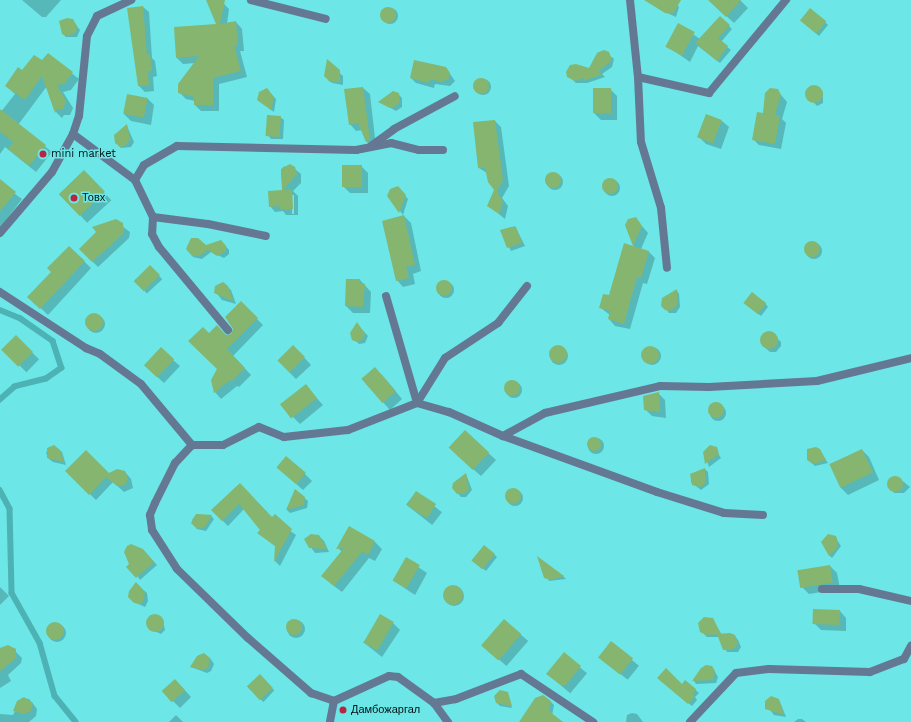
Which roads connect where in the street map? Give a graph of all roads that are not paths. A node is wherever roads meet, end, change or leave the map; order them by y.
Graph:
1 (131, 0) edge
2 (251, 0) edge
3 (630, 0) edge
4 (786, 0) edge
5 (274, 3) edge
6 (326, 19) dead end
7 (638, 77) junction
8 (454, 96) dead end
9 (73, 134) junction
10 (371, 147) junction
11 (443, 150) dead end
12 (135, 180) junction
13 (153, 217) junction
14 (0, 233) edge
15 (266, 236) dead end
16 (667, 268) dead end
17 (527, 286) dead end
18 (0, 292) edge
19 (386, 296) dead end
20 (228, 330) dead end
21 (911, 358) edge
22 (417, 403) junction
23 (503, 436) junction
24 (192, 445) junction
25 (763, 515) dead end
26 (822, 588) dead end
27 (911, 601) edge
28 (911, 646) edge
29 (911, 653) edge
30 (904, 659) junction
31 (334, 701) junction
32 (434, 703) junction
33 (330, 722) edge
34 (448, 722) edge
35 (593, 722) edge
36 (690, 722) edge

1 - 9 street
2 - 5 street
3 - 7 street
4 - 7 street
5 - 6 street
7 - 16 street
8 - 10 street
9 - 12 street
9 - 14 street
10 - 11 street
10 - 12 street
12 - 13 street
13 - 15 street
13 - 20 street
17 - 22 street
18 - 24 street
19 - 22 street
21 - 23 street
22 - 23 street
22 - 24 street
23 - 25 street
24 - 31 street
26 - 27 street
28 - 30 street
29 - 30 street
30 - 36 street
31 - 32 street
31 - 33 street
32 - 34 street
32 - 35 street

